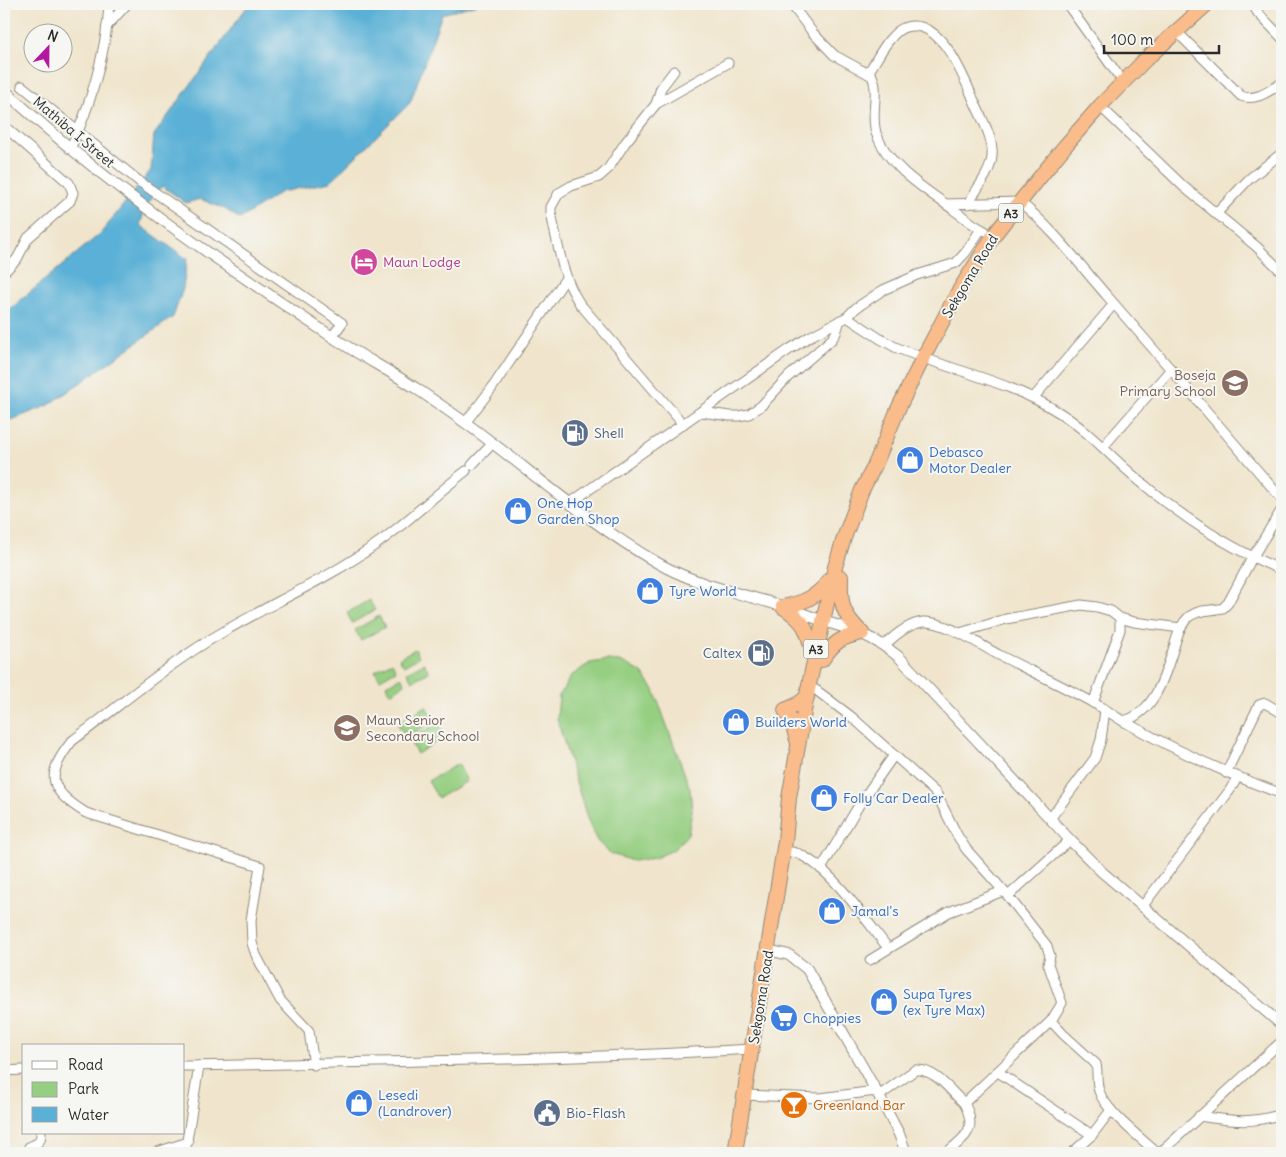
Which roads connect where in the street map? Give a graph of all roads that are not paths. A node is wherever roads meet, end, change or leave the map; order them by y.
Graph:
1 (109, 4) edge
2 (128, 4) edge
3 (791, 4) edge
4 (1067, 4) edge
5 (1207, 4) edge
6 (1252, 4) edge
7 (107, 26) junction
8 (1176, 31) junction
9 (1282, 38) edge
10 (728, 64) dead end
11 (674, 71) dead end
12 (868, 73) junction
13 (1124, 82) junction
14 (1282, 83) edge
15 (22, 86) dead end
16 (4, 90) edge
17 (656, 104) junction
18 (1100, 106) junction
19 (4, 126) edge
20 (78, 133) junction
21 (70, 149) junction
22 (1282, 153) edge
23 (1020, 202) junction
24 (946, 204) junction
25 (968, 204) junction
26 (1216, 214) junction
27 (981, 229) junction
28 (994, 235) junction
29 (4, 272) edge
30 (1282, 272) edge
31 (566, 278) junction
32 (1114, 304) junction
33 (843, 318) junction
34 (332, 336) junction
35 (923, 358) junction
36 (1171, 369) junction
37 (1034, 397) junction
38 (701, 412) junction
39 (465, 423) junction
40 (683, 424) junction
41 (493, 443) junction
42 (1103, 447) junction
43 (1282, 499) edge
44 (570, 503) junction
45 (1282, 509) edge
46 (1252, 558) junction
47 (1282, 570) edge
48 (837, 576) junction
49 (783, 606) junction
50 (1120, 618) junction
51 (826, 622) junction
52 (1181, 628) junction
53 (862, 633) junction
54 (960, 633) junction
55 (885, 645) junction
56 (818, 660) junction
57 (812, 694) junction
58 (1093, 703) junction
59 (1105, 710) junction
60 (1282, 713) edge
61 (1123, 721) junction
62 (798, 746) junction
63 (894, 754) junction
64 (1226, 773) junction
65 (1236, 778) junction
66 (1282, 794) edge
67 (1050, 819) junction
68 (1070, 840) junction
69 (785, 846) junction
70 (821, 869) junction
71 (1006, 893) junction
72 (1142, 907) junction
73 (888, 948) junction
74 (768, 950) junction
75 (870, 960) dead end
76 (1051, 1021) junction
77 (1282, 1025) edge
78 (1282, 1041) edge
79 (752, 1049) junction
80 (314, 1065) junction
81 (185, 1066) edge
82 (199, 1066) junction
83 (22, 1070) edge
84 (4, 1071) edge
85 (998, 1072) junction
86 (877, 1094) junction
87 (745, 1095) junction
88 (964, 1103) junction
89 (1111, 1110) junction
90 (1282, 1114) edge
91 (1199, 1116) junction
92 (41, 1134) edge
93 (1092, 1135) junction
94 (188, 1142) junction
95 (27, 1153) edge
96 (154, 1153) edge
97 (185, 1153) edge
98 (735, 1153) edge
99 (906, 1153) edge
100 (946, 1153) edge
101 (1072, 1153) edge
102 (1158, 1153) edge

1 - 7 street
2 - 7 street
3 - 12 street
4 - 13 street
5 - 8 highway, Sekgoma Road / A3
6 - 9 street
7 - 20 street
8 - 13 highway, Sekgoma Road / A3
8 - 14 street
10 - 17 street
11 - 17 street
12 - 24 street
12 - 25 street
13 - 18 highway, Sekgoma Road / A3
15 - 20 street
16 - 21 street, Mathiba I Street
17 - 31 street
18 - 23 highway, Sekgoma Road / A3
18 - 26 street
19 - 29 street
20 - 21 street
20 - 34 street
21 - 34 street, Mathiba I Street
22 - 26 street
23 - 25 street
23 - 28 highway, Sekgoma Road / A3
23 - 32 street
24 - 25 street
24 - 27 street
26 - 30 street
27 - 28 street
27 - 33 street
28 - 35 highway, Sekgoma Road / A3
31 - 39 street
31 - 40 street
32 - 36 street
32 - 37 street
33 - 35 street
33 - 38 street
33 - 38 street
34 - 39 street, Mathiba I Street
35 - 37 street
35 - 48 highway, Sekgoma Road / A3
36 - 42 street
36 - 43 street
37 - 42 street
38 - 40 street
39 - 41 street, Mathiba I Street
40 - 44 street
41 - 44 street, Mathiba I Street
41 - 80 street
42 - 46 street
44 - 49 street, Mathiba I Street
45 - 46 street
46 - 47 street
46 - 52 street
48 - 49 highway
48 - 51 highway, Sekgoma Road / A3
48 - 53 highway
49 - 51 street, Mathiba I Street
49 - 56 highway
50 - 52 street
50 - 54 street
50 - 58 street
51 - 53 street, Mathiba I Street
51 - 56 highway, Sekgoma Road / A3
52 - 61 street
53 - 55 street, Mathiba I Street
53 - 56 highway
54 - 55 street
54 - 58 street
55 - 67 street, Mathiba I Street
56 - 57 highway, Sekgoma Road / A3
57 - 62 highway, Sekgoma Road / A3
57 - 62 highway
57 - 63 street
57 - 69 highway, Sekgoma Road / A3
58 - 59 street
59 - 61 street
59 - 67 street
60 - 64 street
61 - 64 street
62 - 69 highway, Sekgoma Road / A3
63 - 70 street
63 - 71 street
64 - 65 street
65 - 66 street
65 - 72 street
67 - 68 street, Mathiba I Street
68 - 71 street
68 - 72 street, Mathiba I Street
69 - 70 street
69 - 74 highway, Sekgoma Road / A3
70 - 73 street
71 - 73 street
71 - 76 street
72 - 77 street, Mathiba I Street
73 - 75 street
74 - 79 highway, Sekgoma Road / A3
74 - 86 street
76 - 85 street
76 - 89 street
78 - 91 street
79 - 80 street
79 - 87 highway, Sekgoma Road / A3
80 - 82 street
81 - 82 street
82 - 94 street
83 - 84 street
85 - 88 street
85 - 93 street
86 - 87 street
86 - 88 street
86 - 99 street
87 - 98 highway, Sekgoma Road / A3
88 - 100 street
89 - 93 street
89 - 102 street
90 - 91 street
91 - 102 street
92 - 95 street
93 - 101 street
94 - 96 street
94 - 97 street

